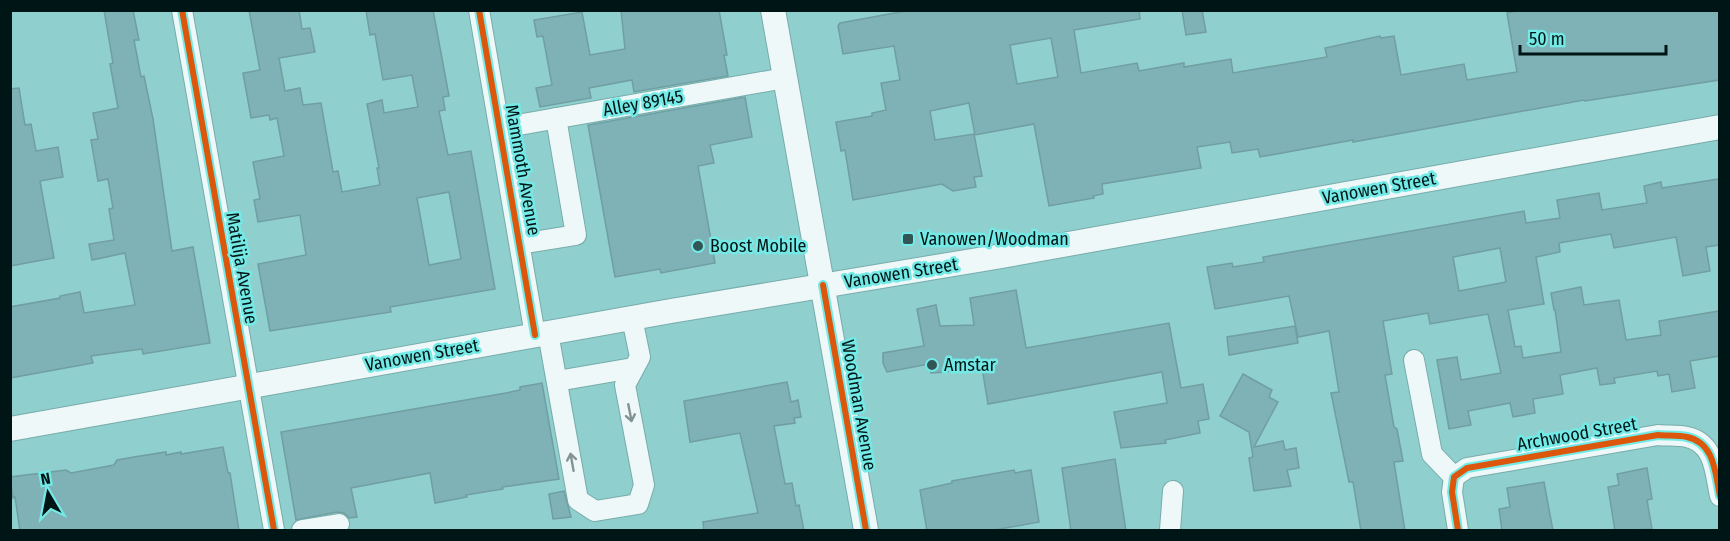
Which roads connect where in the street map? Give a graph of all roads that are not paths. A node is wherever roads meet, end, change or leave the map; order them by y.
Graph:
1 (182, 10) edge
2 (479, 10) edge
3 (773, 10) edge
4 (785, 78) junction
5 (556, 118) junction
6 (1719, 127) edge
7 (501, 128) junction
8 (520, 244) junction
9 (823, 285) junction
10 (632, 318) junction
11 (541, 334) junction
12 (1414, 360) dead end
13 (633, 368) junction
14 (557, 381) junction
15 (248, 387) junction
16 (10, 429) edge
17 (1454, 477) junction
18 (1173, 491) dead end
19 (1719, 496) edge
20 (339, 524) dead end
21 (274, 531) edge
22 (302, 531) edge
23 (866, 531) edge
24 (1170, 531) edge
25 (1458, 531) edge

1 - 15 street, Matilija Avenue
2 - 7 street, Mammoth Avenue
3 - 4 main road, Woodman Avenue
4 - 5 street, Alley 89145
4 - 9 main road, Woodman Avenue
5 - 7 street, Alley 89145
5 - 8 street
6 - 9 main road, Vanowen Street
7 - 8 street, Mammoth Avenue
8 - 11 street, Mammoth Avenue
9 - 10 main road, Vanowen Street
9 - 23 main road, Woodman Avenue
10 - 11 main road, Vanowen Street
10 - 13 street
11 - 14 street, Mammoth Avenue
11 - 15 main road, Vanowen Street
12 - 17 street
13 - 14 street
13 -> 14 street, Mammoth Avenue
15 - 16 main road, Vanowen Street
15 - 21 street, Matilija Avenue
17 - 19 street, Archwood Street
17 - 25 street
18 - 24 street
20 - 22 street

